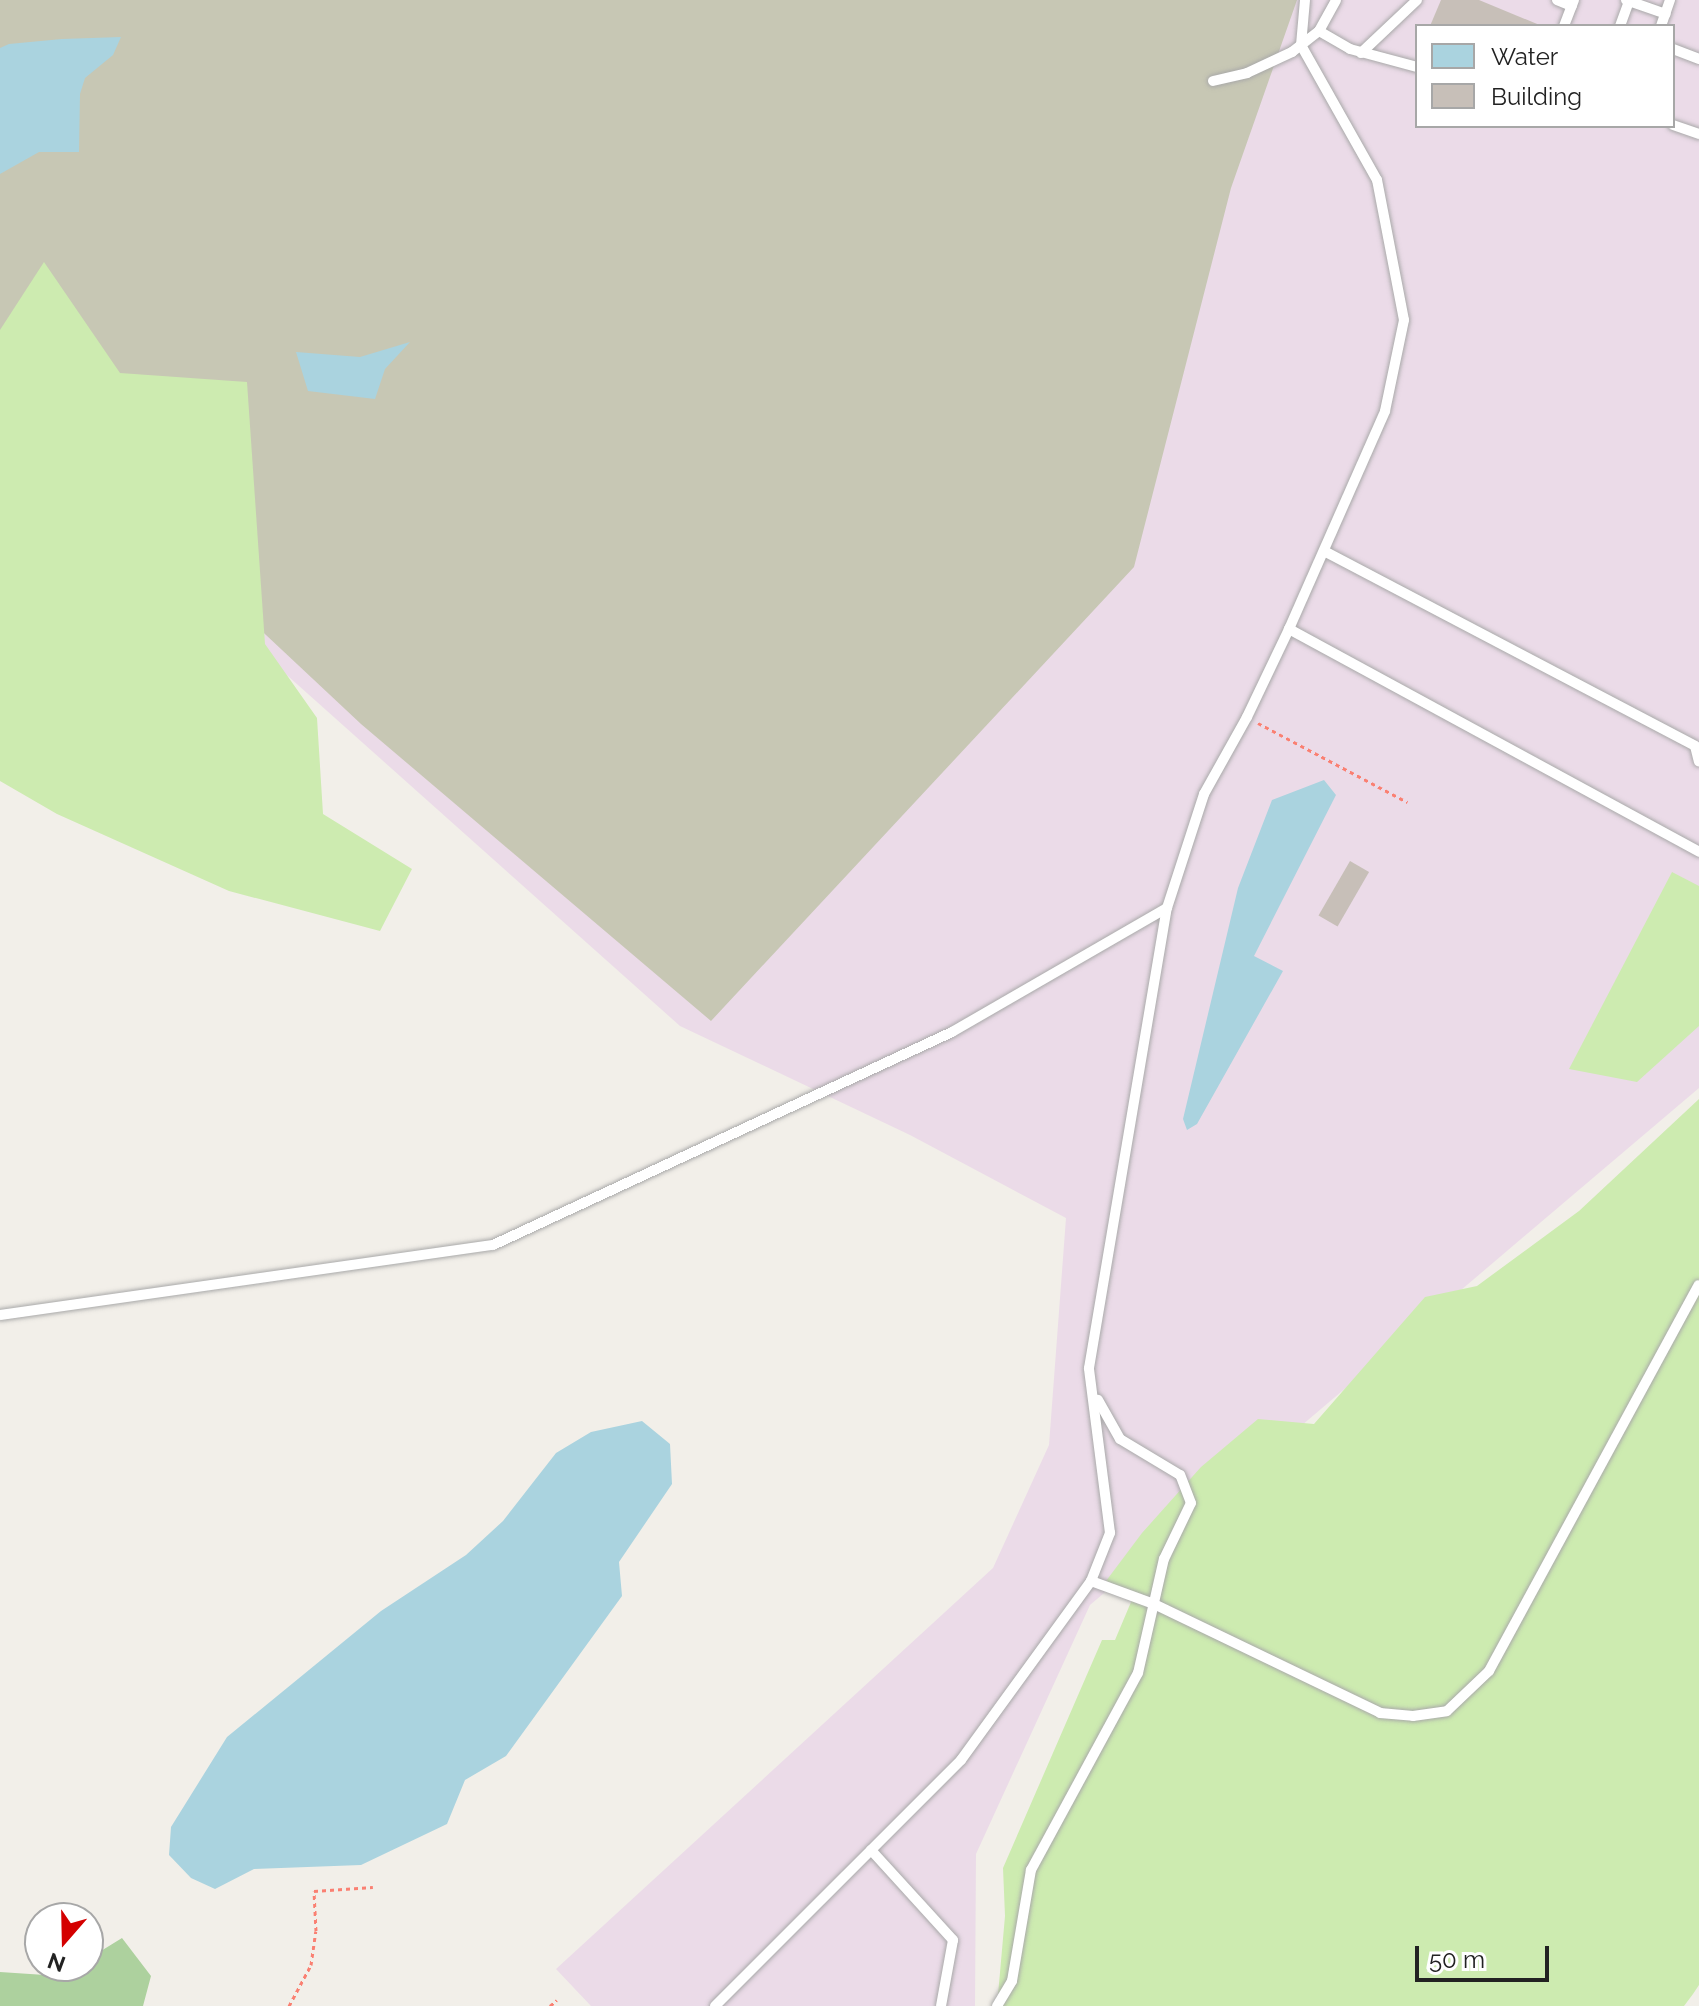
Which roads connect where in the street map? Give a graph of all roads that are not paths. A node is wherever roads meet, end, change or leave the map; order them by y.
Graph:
1 (1305, 0) edge
2 (1336, 0) edge
3 (1417, 0) edge
4 (1557, 0) edge
5 (1670, 0) edge
6 (1627, 1) edge
7 (1573, 3) edge
8 (1666, 14) junction
9 (1565, 24) edge
10 (1621, 24) edge
11 (1662, 24) edge
12 (1319, 31) junction
13 (1301, 45) junction
14 (1675, 50) edge
15 (1361, 53) junction
16 (1699, 59) edge
17 (1415, 66) edge
18 (1213, 81) dead end
19 (1675, 126) edge
20 (1699, 134) edge
21 (1324, 551) junction
22 (1289, 629) junction
23 (1699, 762) edge
24 (1699, 852) edge
25 (1167, 908) junction
26 (1699, 1285) edge
27 (0, 1315) edge
28 (1089, 1368) junction
29 (1091, 1581) junction
30 (1154, 1604) junction
31 (871, 1850) junction
32 (715, 2006) edge
33 (941, 2006) edge
34 (997, 2006) edge

1 - 13 lane
2 - 12 lane
3 - 15 lane
4 - 7 lane
5 - 8 lane
6 - 8 lane
6 - 10 lane
7 - 9 lane
8 - 11 lane
12 - 13 lane
12 - 15 lane
13 - 18 lane
13 - 21 lane
14 - 16 lane
15 - 17 lane
19 - 20 lane
21 - 22 lane
21 - 23 lane
22 - 24 lane
22 - 25 lane
25 - 27 lane
25 - 28 lane
26 - 30 lane
28 - 29 lane
28 - 30 lane
29 - 30 lane
29 - 31 lane
30 - 34 lane
31 - 32 lane
31 - 33 lane

